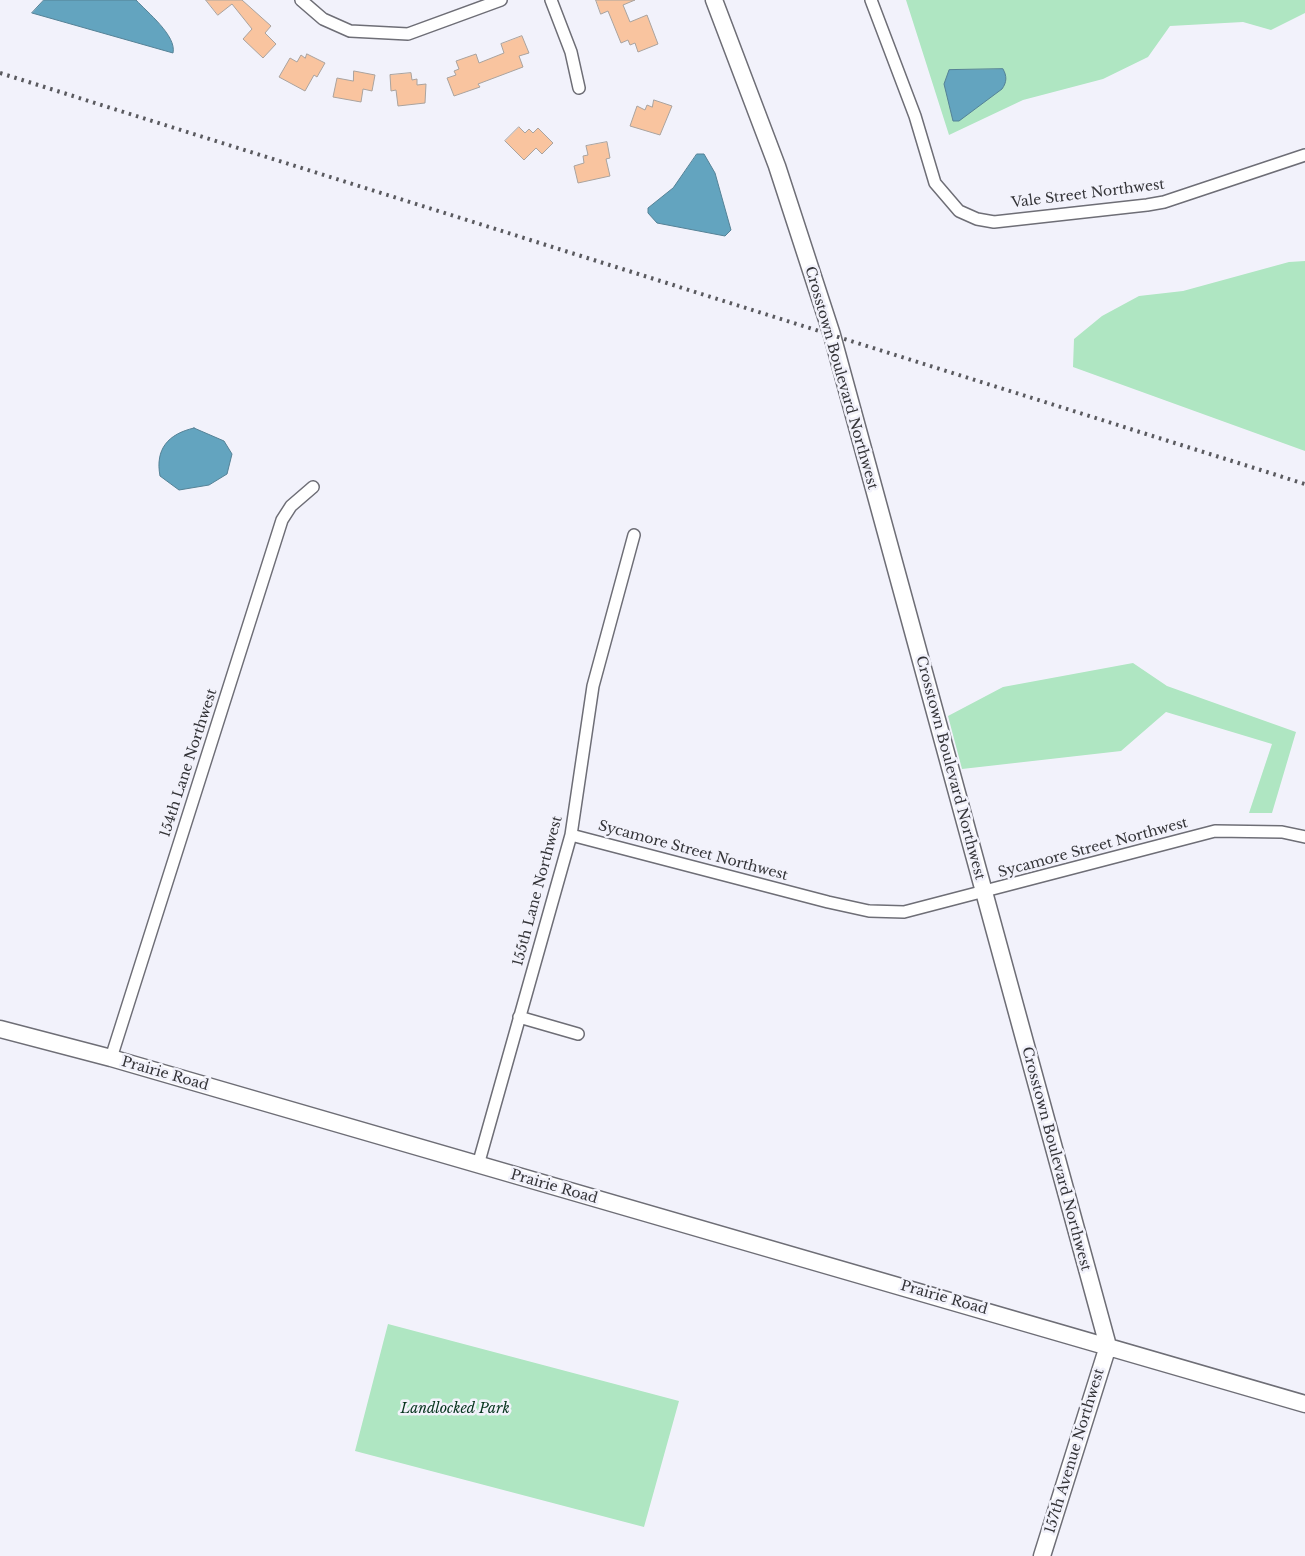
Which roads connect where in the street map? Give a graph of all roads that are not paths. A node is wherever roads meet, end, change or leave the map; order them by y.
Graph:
1 (301, 0) edge
2 (501, 0) edge
3 (551, 0) edge
4 (714, 0) edge
5 (871, 0) edge
6 (579, 88) dead end
7 (1305, 155) edge
8 (313, 487) dead end
9 (634, 535) dead end
10 (571, 835) junction
11 (1305, 838) edge
12 (984, 892) junction
13 (519, 1017) junction
14 (0, 1029) edge
15 (578, 1034) dead end
16 (110, 1058) junction
17 (478, 1165) junction
18 (1108, 1346) junction
19 (1305, 1404) edge
20 (1042, 1556) edge

1 - 2 street
3 - 6 street
4 - 12 street, Crosstown Boulevard Northwest
5 - 7 street, Vale Street Northwest
8 - 16 street, 154th Lane Northwest
9 - 10 street, 155th Lane Northwest
10 - 12 street, Sycamore Street Northwest
10 - 13 street, 155th Lane Northwest
11 - 12 street, Sycamore Street Northwest
12 - 18 street, Crosstown Boulevard Northwest
13 - 15 street
13 - 17 street, 155th Lane Northwest
14 - 16 street, Prairie Road
16 - 17 street, Prairie Road
17 - 18 street, Prairie Road
18 - 19 street
18 - 20 street, 157th Avenue Northwest

